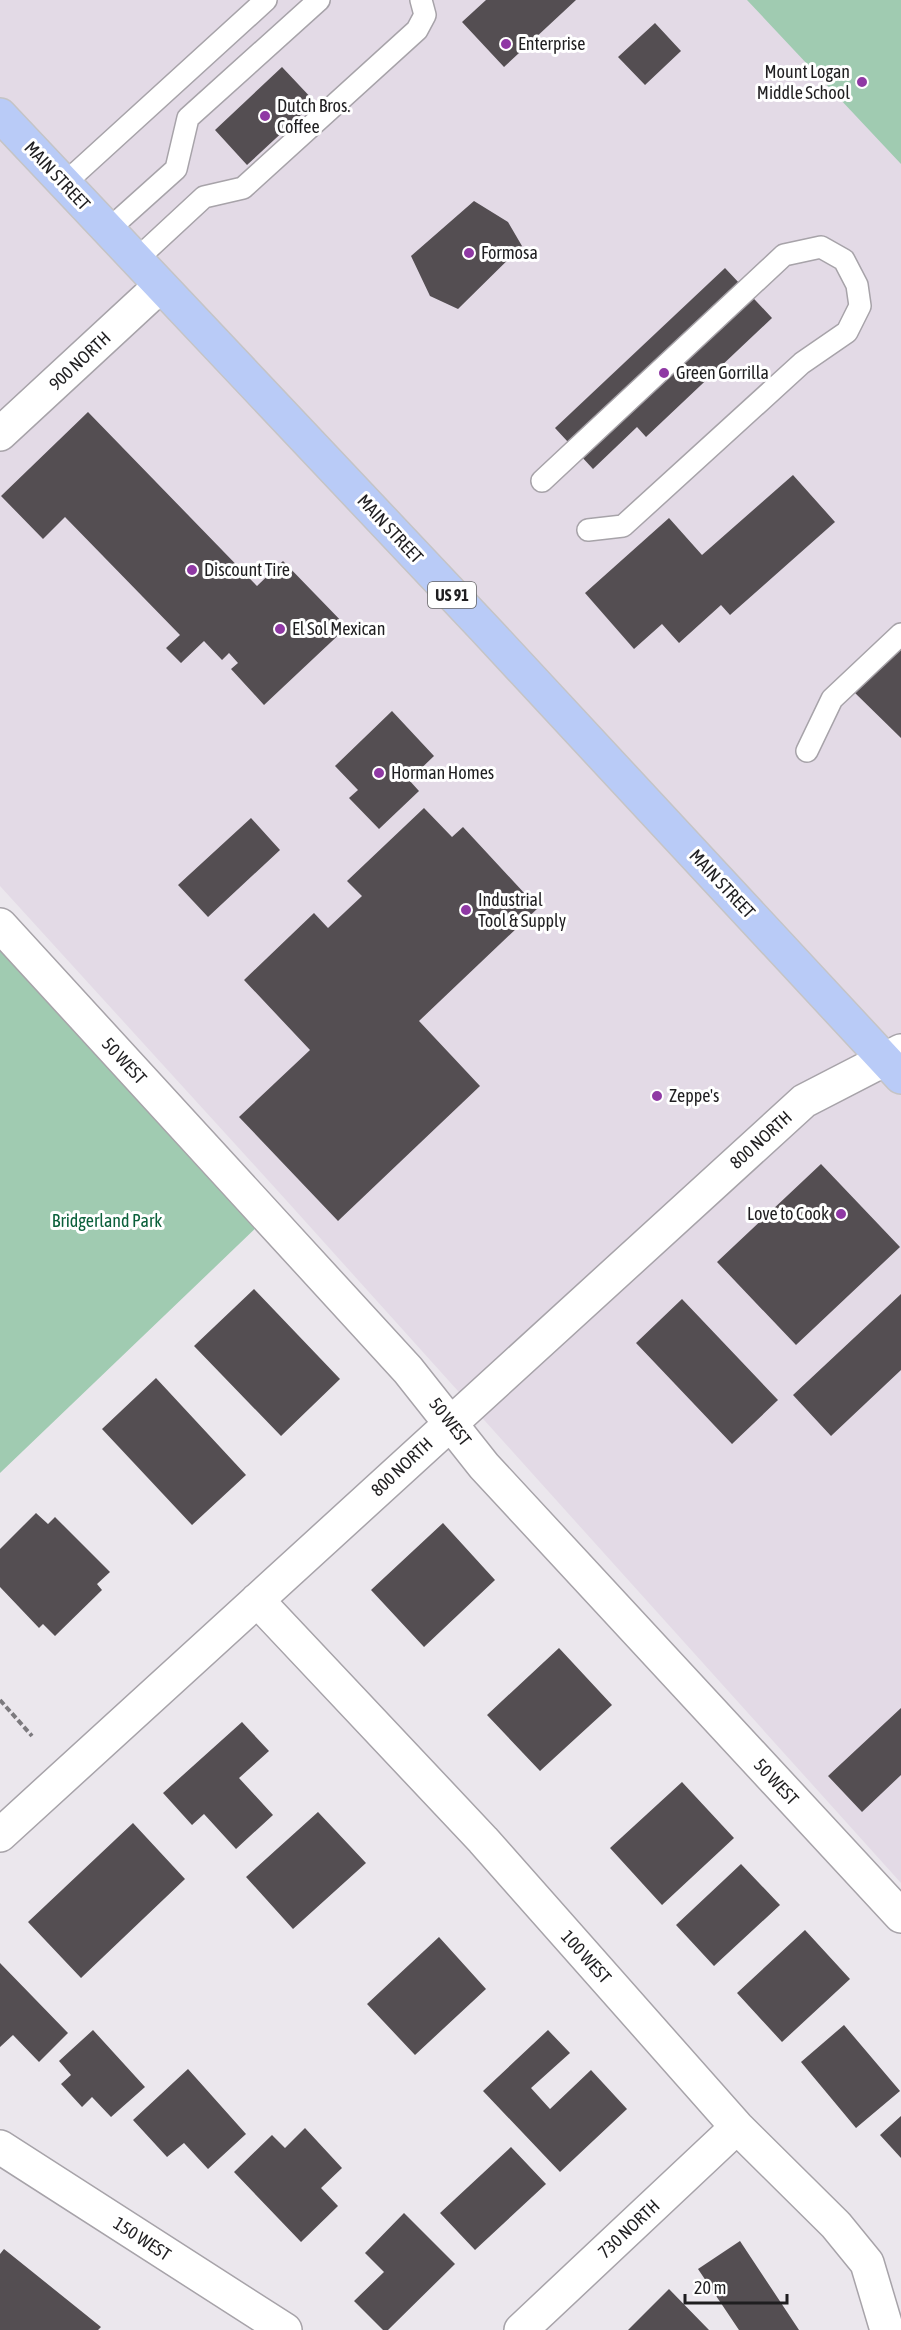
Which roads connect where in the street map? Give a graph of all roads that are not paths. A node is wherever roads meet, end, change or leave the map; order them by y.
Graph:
1 (266, 0) edge
2 (319, 0) edge
3 (421, 0) edge
4 (0, 115) edge
5 (64, 184) junction
6 (108, 230) junction
7 (136, 260) junction
8 (160, 286) junction
9 (0, 434) edge
10 (542, 481) dead end
11 (588, 530) dead end
12 (901, 634) edge
13 (807, 751) dead end
14 (0, 925) edge
15 (896, 1063) edge
16 (450, 1422) junction
17 (257, 1600) junction
18 (0, 1835) edge
19 (901, 1916) edge
20 (737, 2127) junction
21 (0, 2147) edge
22 (285, 2330) edge
23 (521, 2330) edge
24 (887, 2330) edge

1 - 5 lane
2 - 6 lane
3 - 7 lane
4 - 5 main road, MAIN STREET / US 91
5 - 6 main road, MAIN STREET / US 91
6 - 7 main road, MAIN STREET / US 91
7 - 8 main road, MAIN STREET / US 91
8 - 9 street, 900 NORTH
8 - 15 main road, MAIN STREET / US 91
10 - 11 lane
12 - 13 lane
14 - 16 street, 50 WEST
15 - 16 street, 800 NORTH
16 - 17 street, 800 NORTH
16 - 19 street, 50 WEST
17 - 18 street, 800 NORTH
17 - 20 street, 100 WEST
20 - 23 street, 730 NORTH
20 - 24 street, 100 WEST
21 - 22 street, 150 WEST

